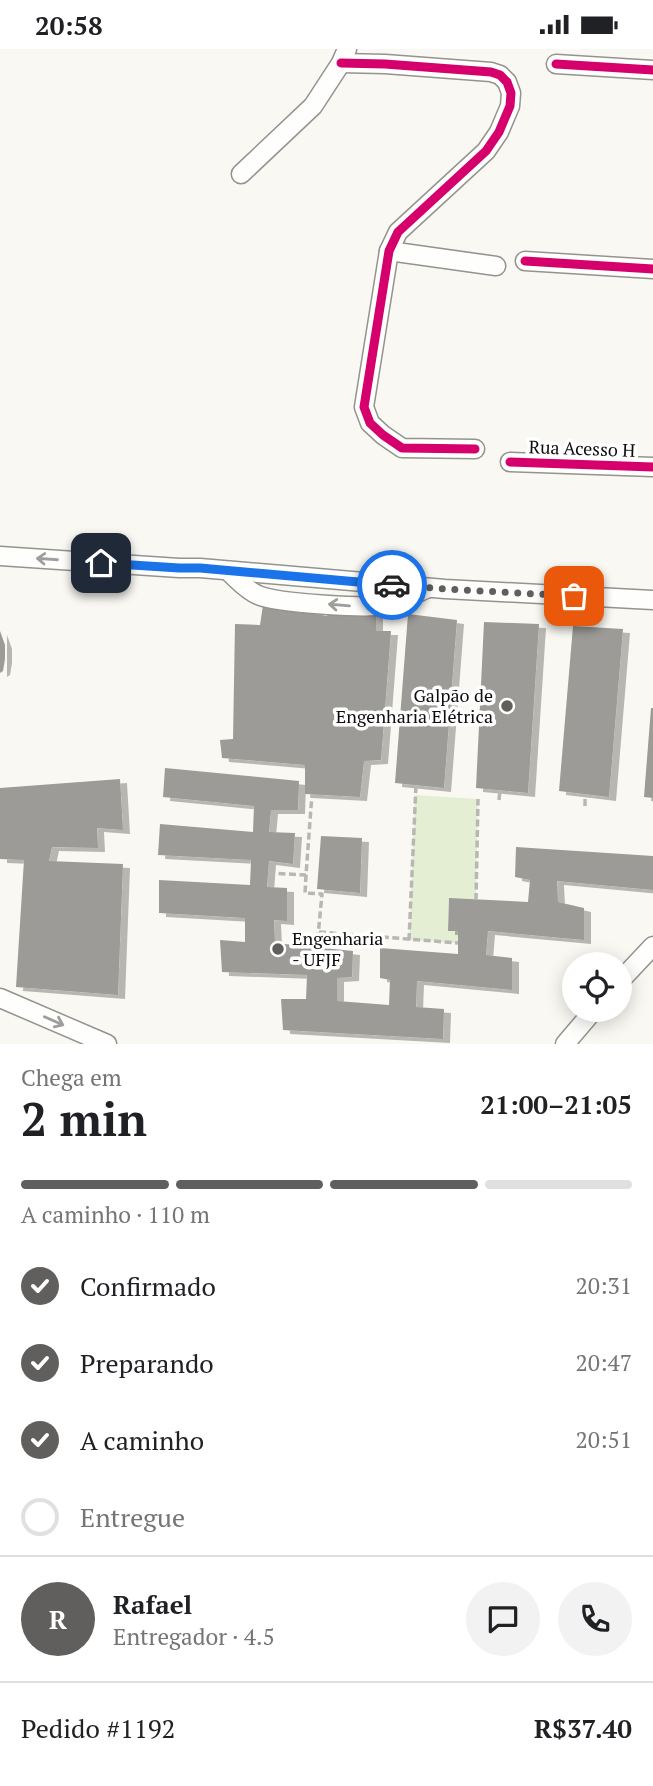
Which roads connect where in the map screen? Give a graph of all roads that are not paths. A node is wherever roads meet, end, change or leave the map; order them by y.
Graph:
1 (344, 56) edge
2 (556, 64) dead end
3 (653, 70) edge
4 (241, 174) dead end
5 (389, 251) junction
6 (525, 261) dead end
7 (496, 266) dead end
8 (653, 269) edge
9 (475, 449) dead end
10 (510, 462) dead end
11 (653, 467) edge
12 (0, 556) edge
13 (228, 571) junction
14 (428, 588) junction
15 (653, 600) edge
16 (653, 946) edge
17 (632, 968) edge
18 (0, 999) edge
19 (584, 1022) edge
20 (107, 1044) edge
21 (565, 1044) edge

1 - 4 street
1 - 5 street
2 - 3 street
5 - 7 street
5 - 9 street
6 - 8 street
10 - 11 street, Rua Acesso H
13 -> 12 street
13 - 14 street
14 -> 13 street
14 - 15 street
16 - 17 street
18 -> 20 street
19 - 21 street

